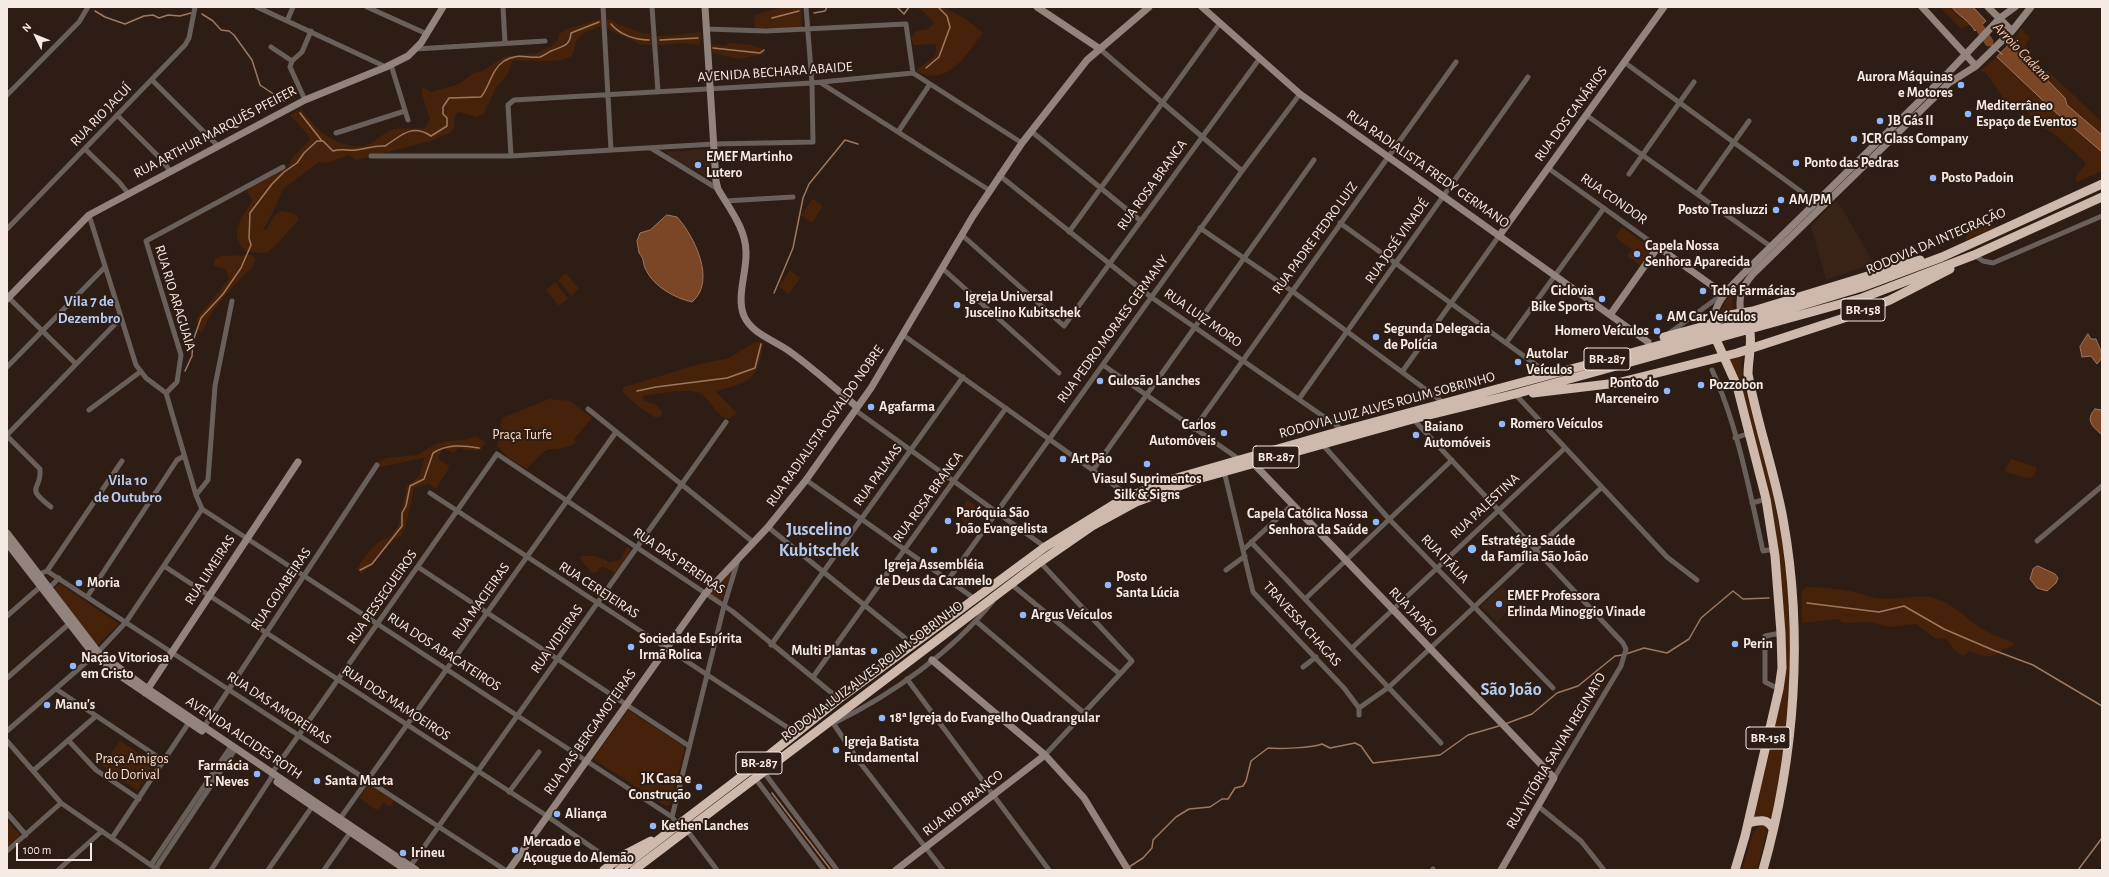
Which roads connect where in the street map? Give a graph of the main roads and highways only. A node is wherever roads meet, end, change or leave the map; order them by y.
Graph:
1 (2102, 184) edge
2 (2102, 197) edge
3 (1971, 256) junction
4 (1942, 257) junction
5 (1741, 315) junction
6 (1713, 322) junction
7 (1755, 324) junction
8 (1750, 347) junction
9 (1724, 356) junction
10 (1505, 387) junction
11 (1515, 394) junction
12 (1748, 823) junction
13 (682, 827) junction
14 (1773, 829) junction
15 (660, 838) junction
16 (660, 849) junction
17 (604, 870) edge
18 (619, 870) edge
19 (634, 870) edge
20 (642, 870) edge
21 (1735, 870) edge
22 (1762, 870) edge

1 - 4 highway, RODOVIA DA INTEGRAÇÃO / BR-158
2 - 3 highway, RODOVIA DA INTEGRAÇÃO / BR-158
3 - 7 highway, RODOVIA DA INTEGRAÇÃO / BR-287
3 - 8 highway, BR-158
4 - 5 highway, BR-158
4 - 7 highway, RODOVIA DA INTEGRAÇÃO / BR-287
5 - 6 highway, BR-158
5 - 8 highway
6 - 9 highway, BR-158
6 - 10 highway, BR-287
7 - 10 highway, RODOVIA LUIZ ALVES ROLIM SOBRINHO / BR-287
7 - 11 highway, RODOVIA LUIZ ALVES ROLIM SOBRINHO / BR-287
8 - 9 highway, BR-287
8 - 14 highway, BR-158
9 - 11 highway, BR-287
9 - 12 highway, BR-158
10 - 13 highway, RODOVIA LUIZ ALVES ROLIM SOBRINHO / BR-287
11 - 13 highway, RODOVIA LUIZ ALVES ROLIM SOBRINHO / BR-287
12 - 14 highway
12 - 21 highway, BR-158
13 - 15 highway, RODOVIA LUIZ ALVES ROLIM SOBRINHO / BR-287
13 - 16 highway, RODOVIA LUIZ ALVES ROLIM SOBRINHO / BR-287
14 - 22 highway, BR-158
15 - 17 highway, BR-287
15 - 18 highway, RODOVIA LUIZ ALVES ROLIM SOBRINHO / BR-287
16 - 19 highway, RODOVIA LUIZ ALVES ROLIM SOBRINHO / BR-287
16 - 20 highway, BR-287

